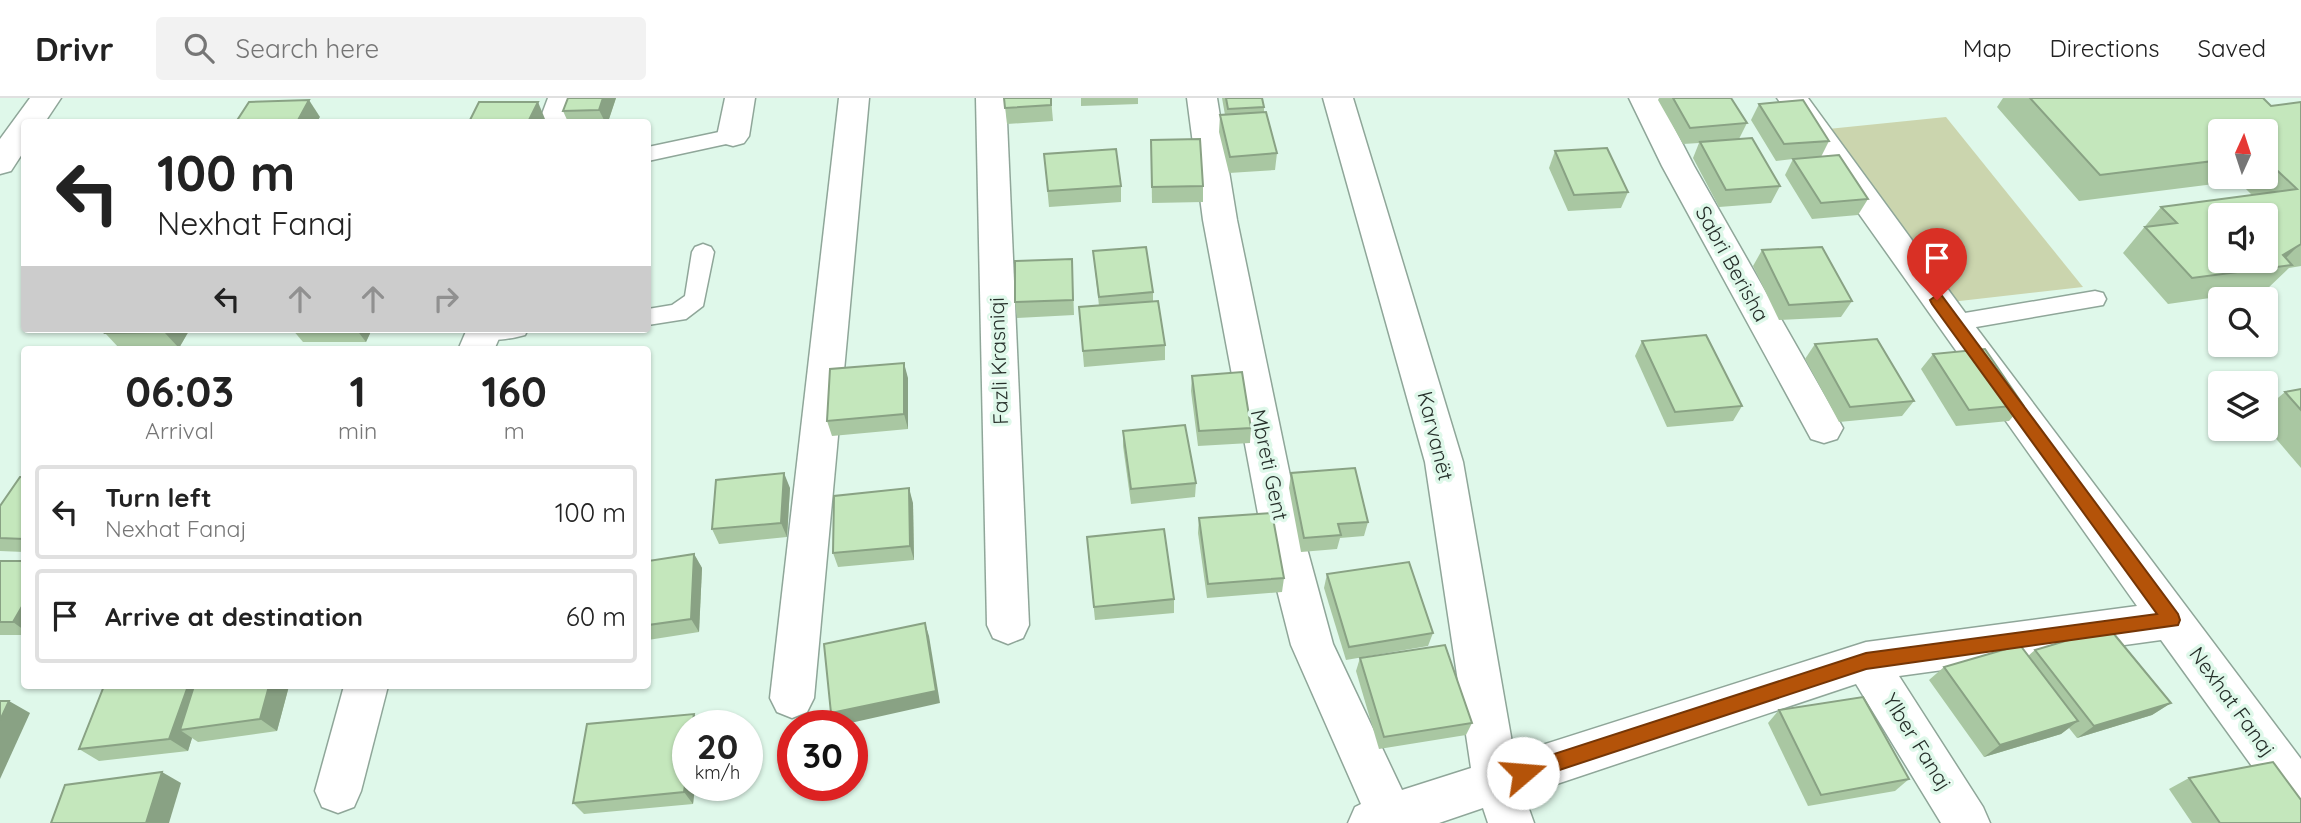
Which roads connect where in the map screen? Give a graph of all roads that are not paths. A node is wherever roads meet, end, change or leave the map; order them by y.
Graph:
1 (46, 98) edge
2 (562, 98) edge
3 (740, 98) edge
4 (854, 98) edge
5 (991, 98) edge
6 (1202, 98) edge
7 (1338, 98) edge
8 (1644, 98) edge
9 (1793, 98) edge
10 (31, 119) edge
11 (555, 119) edge
12 (21, 132) edge
13 (733, 136) joint
14 (651, 152) edge
15 (0, 163) edge
16 (703, 252) dead end
17 (2095, 299) dead end
18 (651, 317) edge
19 (1953, 323) junction
20 (1824, 428) dead end
21 (2172, 620) junction
22 (1008, 625) dead end
23 (1866, 661) junction
24 (365, 689) edge
25 (792, 698) dead end
26 (1496, 781) junction
27 (338, 791) dead end
28 (2301, 796) edge
29 (1380, 820) edge
30 (1511, 823) edge
31 (1967, 823) edge

1 - 10 street
2 - 11 street
3 - 13 street
4 - 25 street
5 - 22 street, Fazli Krasniqi
6 - 29 street, Mbreti Gent
7 - 26 street, Karvanët
8 - 20 street, Sabri Berisha
9 - 19 street, Nexhat Fanaj
12 - 15 street
13 - 14 lane
16 - 18 lane
17 - 19 lane
19 - 21 street, Nexhat Fanaj
21 - 23 street
21 - 28 street, Nexhat Fanaj
23 - 26 street
23 - 31 street, Ylber Fanaj
24 - 27 street
26 - 29 street
26 - 30 street, Karvanët

